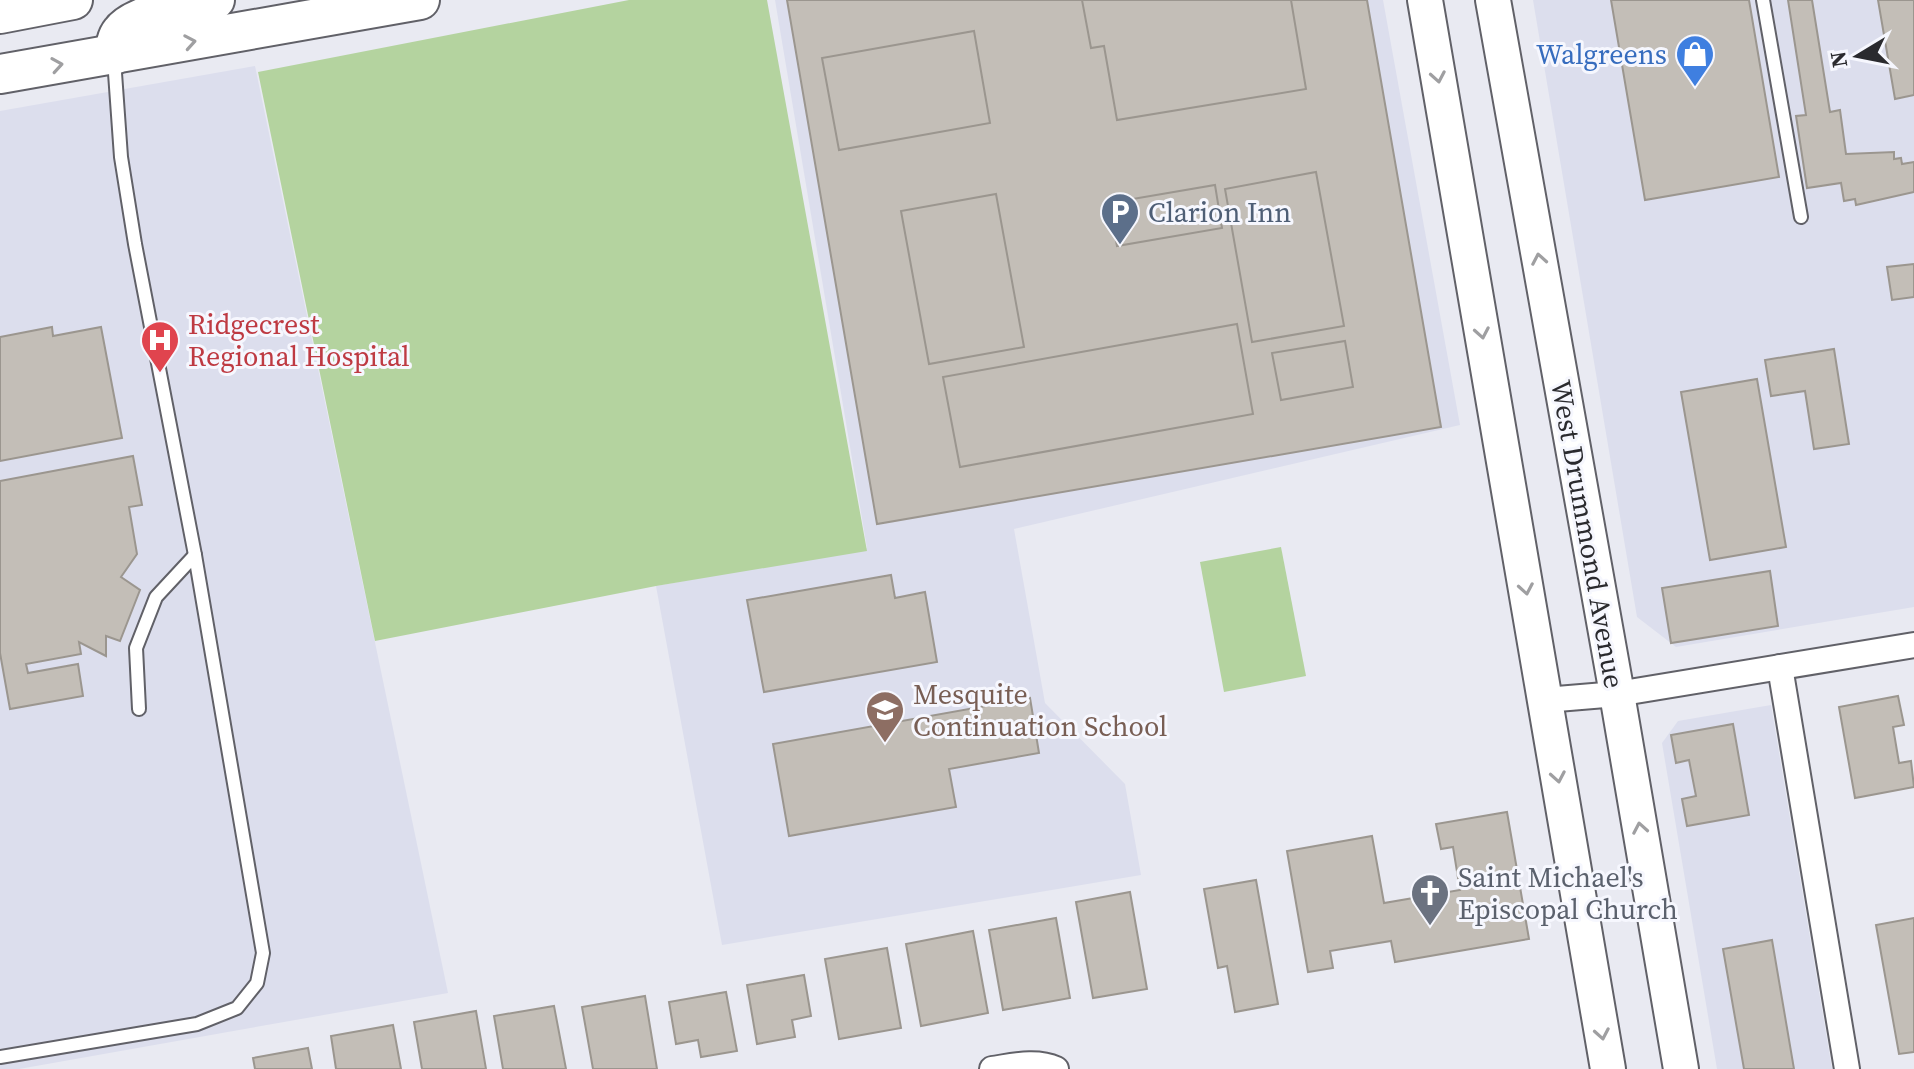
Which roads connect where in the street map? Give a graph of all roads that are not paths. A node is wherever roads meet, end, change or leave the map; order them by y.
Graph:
1 (73, 0) edge
2 (215, 0) edge
3 (420, 0) edge
4 (1425, 0) edge
5 (1493, 0) edge
6 (1763, 0) edge
7 (0, 14) edge
8 (114, 55) junction
9 (0, 74) edge
10 (1801, 217) dead end
11 (195, 555) junction
12 (1914, 645) edge
13 (1780, 667) junction
14 (1617, 694) junction
15 (1545, 700) junction
16 (139, 709) dead end
17 (0, 1057) edge
18 (992, 1069) edge
19 (1056, 1069) edge
20 (1608, 1069) edge
21 (1681, 1069) edge
22 (1847, 1069) edge

1 - 7 main road
2 - 8 main road
8 -> 3 main road
4 -> 15 main road
14 -> 5 main road, West Drummond Avenue
6 - 10 lane
9 -> 8 main road
8 - 11 lane
11 - 16 lane
11 - 17 lane
12 - 13 street
13 - 14 street
13 - 22 street
14 - 15 street
21 -> 14 main road, West Drummond Avenue
15 -> 20 main road
18 - 19 street

